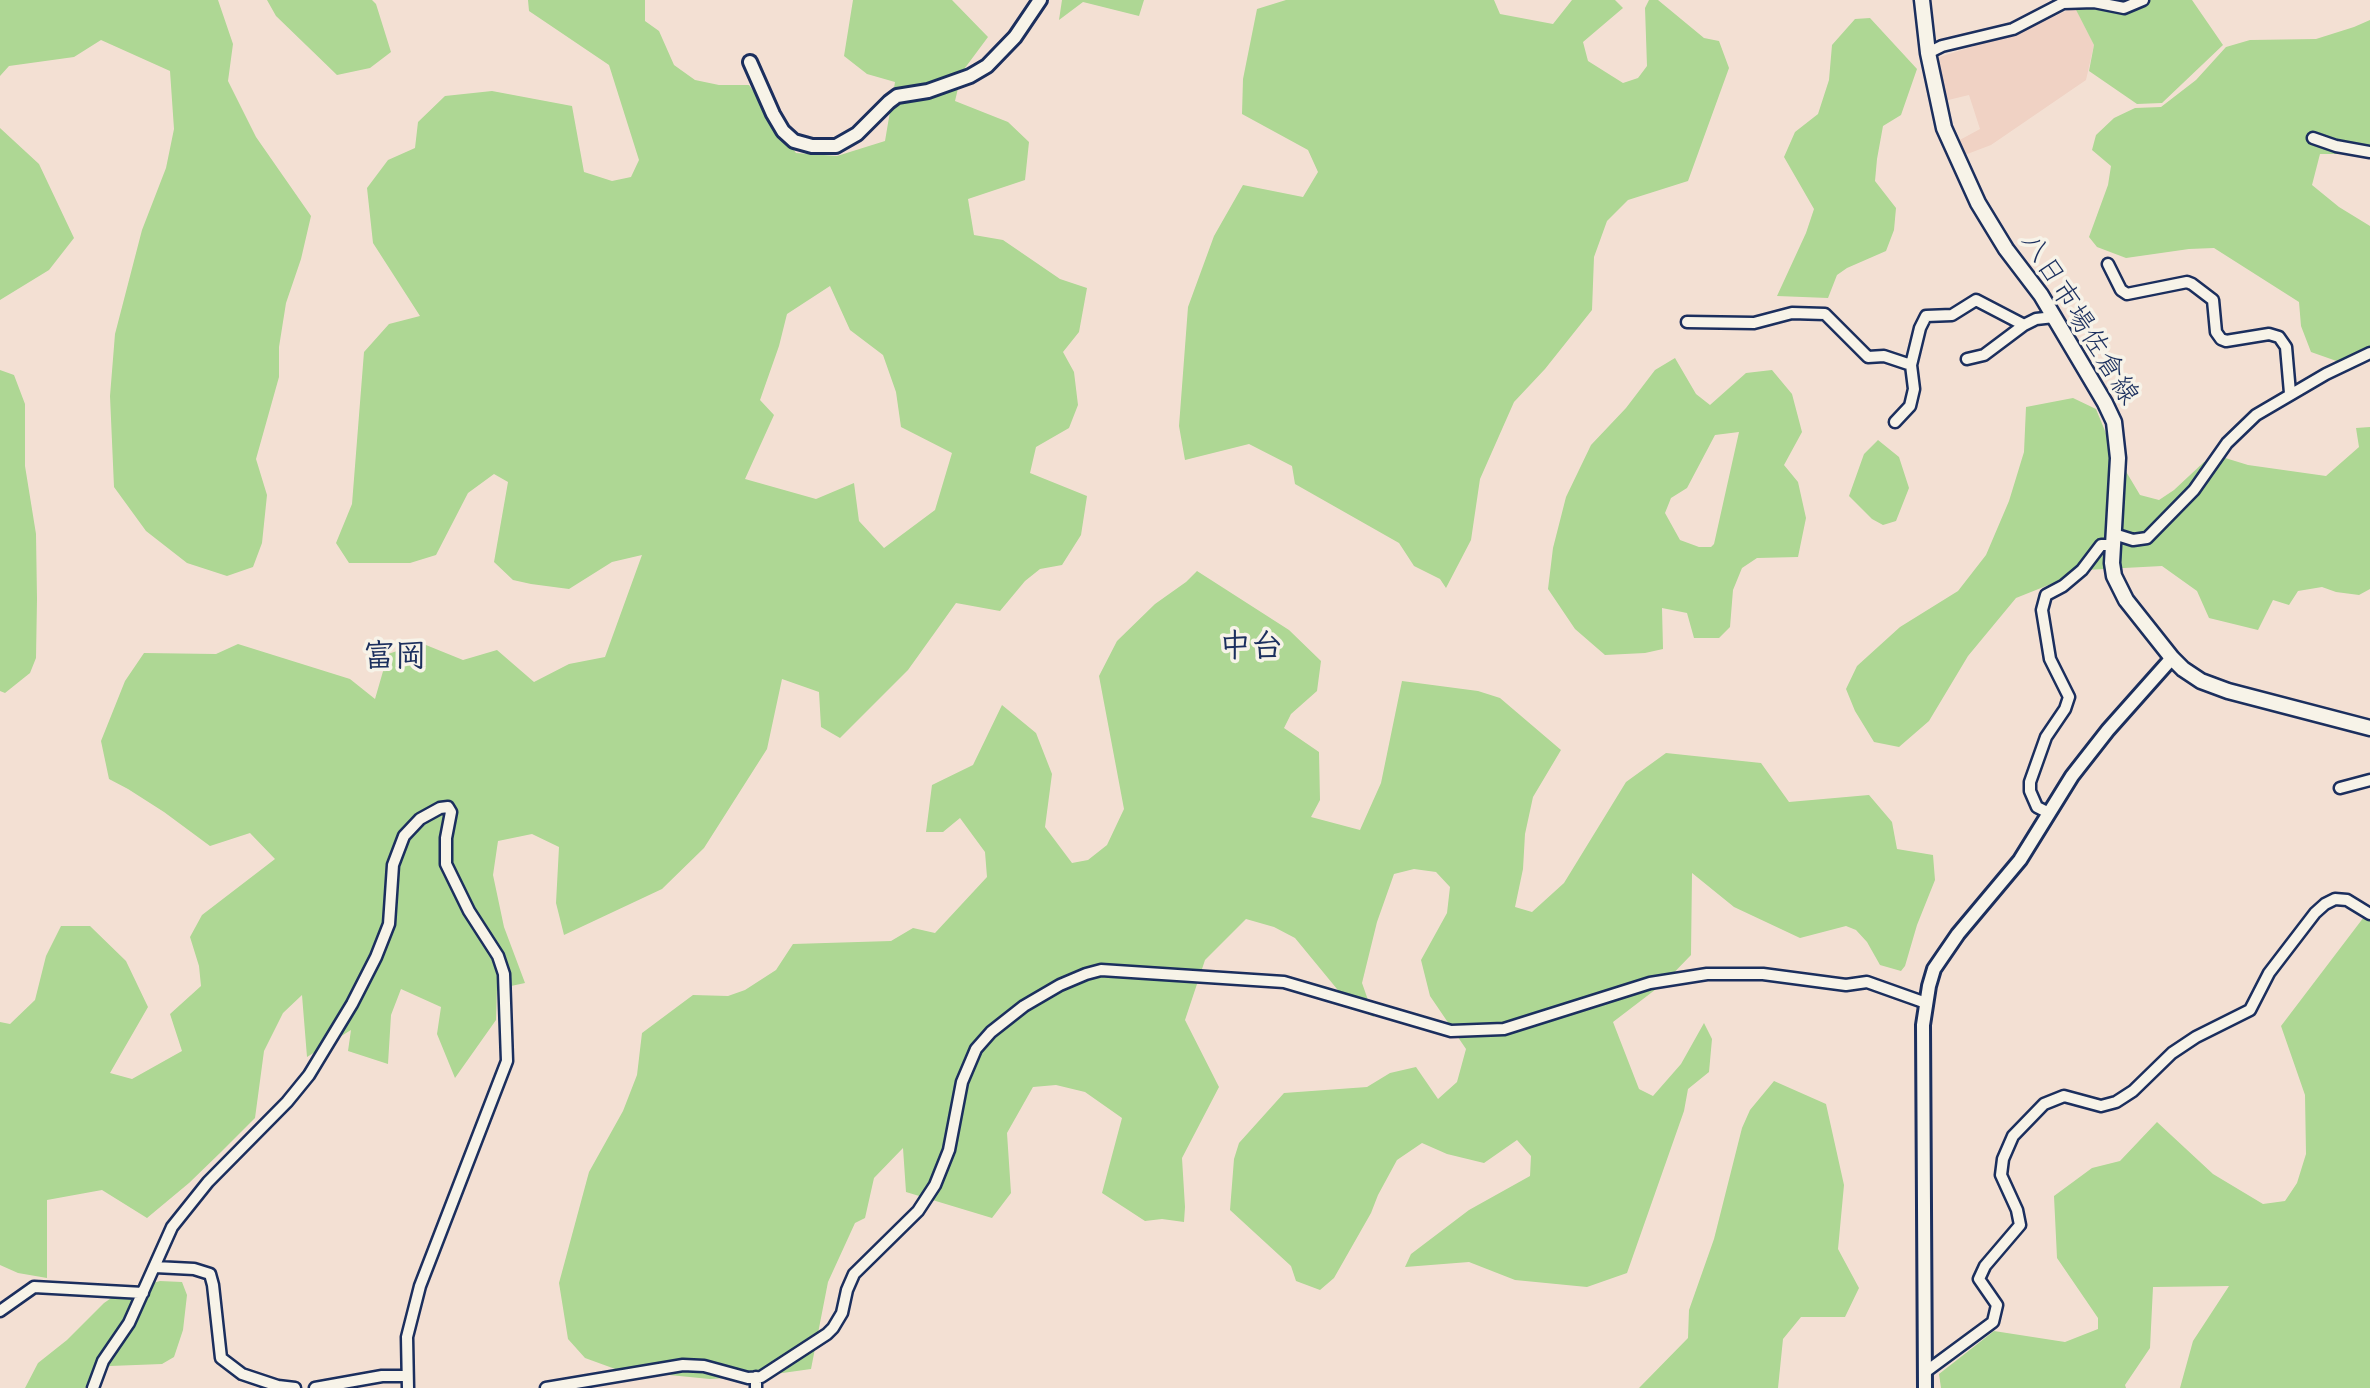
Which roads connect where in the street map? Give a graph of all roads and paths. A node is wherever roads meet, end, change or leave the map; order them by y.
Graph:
1 (1040, 0) edge
2 (1922, 0) edge
3 (2143, 0) edge
4 (1928, 53) junction
5 (750, 62) dead end
6 (2313, 138) dead end
7 (2370, 152) edge
8 (2108, 264) dead end
9 (2054, 317) junction
10 (1687, 323) dead end
11 (2024, 325) junction
12 (2370, 353) edge
13 (1967, 359) dead end
14 (1911, 365) junction
15 (2290, 393) junction
16 (1895, 422) dead end
17 (2114, 540) junction
18 (2172, 658) junction
19 (2370, 728) edge
20 (2370, 780) edge
21 (2340, 788) dead end
22 (2049, 813) junction
23 (2370, 914) edge
24 (1926, 1003) junction
25 (155, 1267) junction
26 (143, 1293) junction
27 (0, 1311) edge
28 (1924, 1373) junction
29 (407, 1376) junction
30 (756, 1383) edge
31 (572, 1386) edge
32 (93, 1388) edge
33 (295, 1388) edge
34 (315, 1388) edge
35 (408, 1388) edge
36 (546, 1388) edge
37 (1925, 1388) edge

1 - 5 street
2 - 4 main road, 八日市場佐倉線
3 - 4 street
4 - 9 main road, 八日市場佐倉線
6 - 7 street
8 - 15 street
9 - 11 street
9 - 17 main road, 八日市場佐倉線
10 - 14 street
11 - 13 street
11 - 14 street
12 - 15 street
14 - 16 street
15 - 17 street
17 - 18 main road, 八日市場佐倉線
17 - 22 street
18 - 19 main road, 八日市場佐倉線
18 - 22 street
20 - 21 street
22 - 24 street
23 - 28 street
24 - 28 street
24 - 30 street
25 - 26 street
25 - 29 street
25 - 33 street
26 - 27 street
26 - 32 street
28 - 37 street
29 - 34 street
29 - 35 street
30 - 31 street
31 - 36 street

